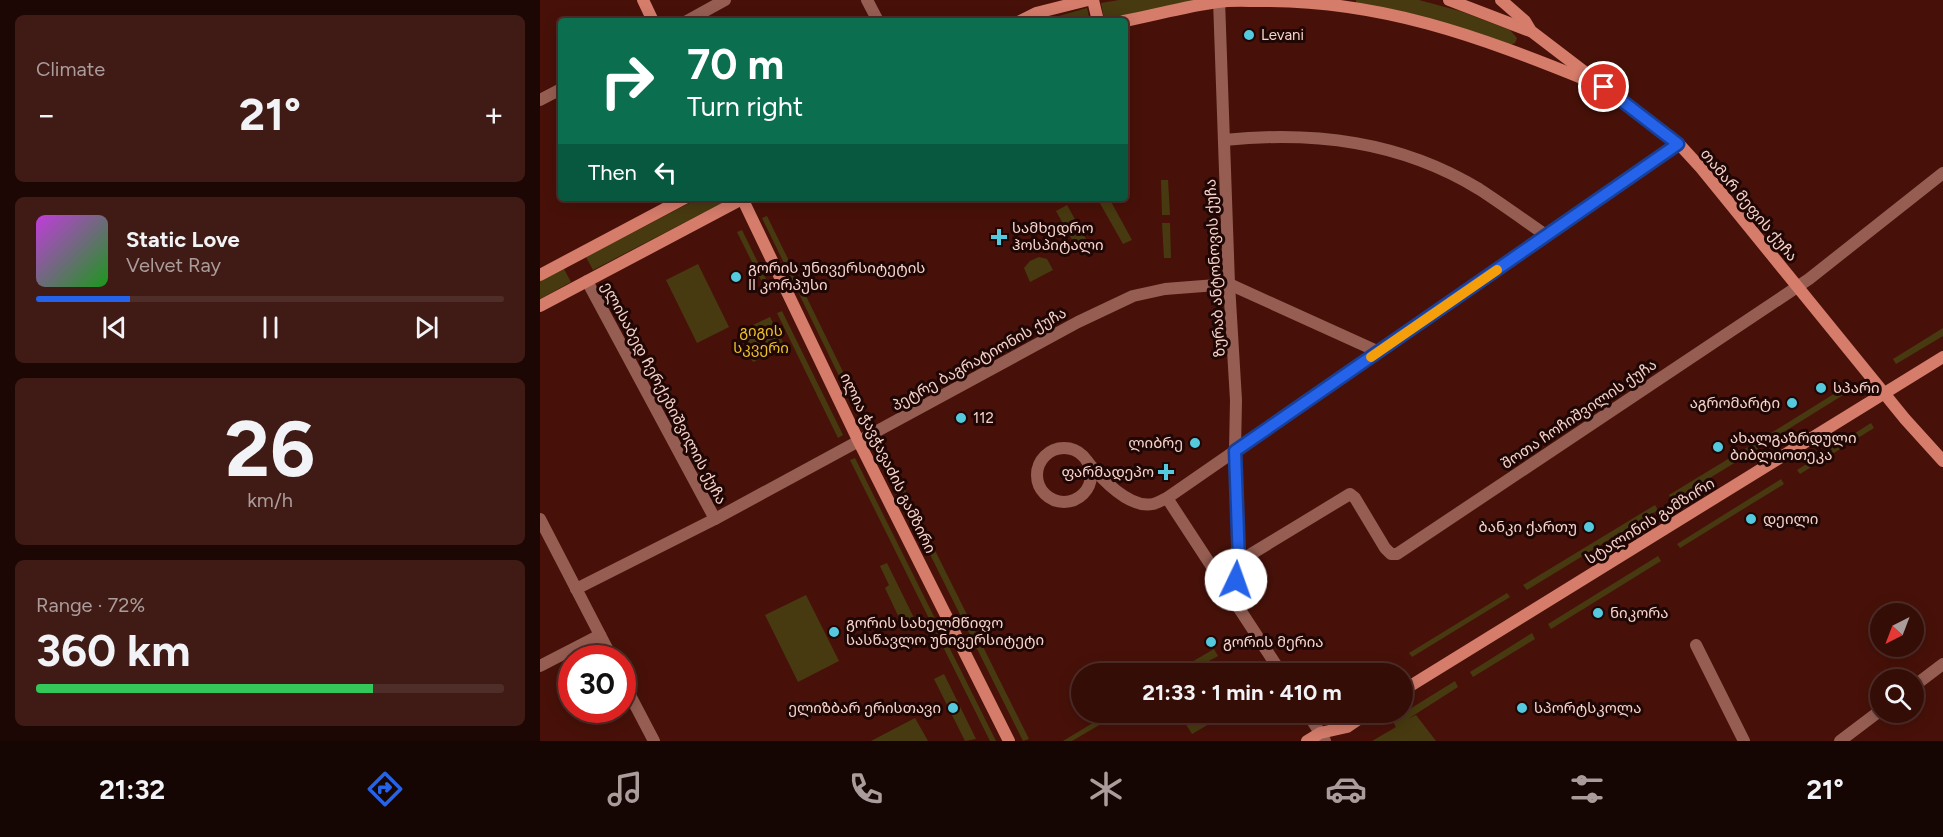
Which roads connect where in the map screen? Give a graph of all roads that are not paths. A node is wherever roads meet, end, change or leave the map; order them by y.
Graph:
1 (643, 0) edge
2 (725, 0) edge
3 (867, 0) edge
4 (1088, 0) edge
5 (1093, 0) edge
6 (1451, 0) edge
7 (1502, 0) edge
8 (1219, 1) edge
9 (1349, 2) edge
10 (652, 18) edge
11 (692, 18) edge
12 (876, 18) edge
13 (1026, 18) edge
14 (1097, 18) edge
15 (1128, 20) edge
16 (1531, 31) junction
17 (1518, 52) junction
18 (1604, 87) junction
19 (558, 91) edge
20 (540, 100) edge
21 (1224, 140) junction
22 (1678, 144) junction
23 (1943, 173) edge
24 (679, 201) edge
25 (737, 201) edge
26 (744, 201) edge
27 (1547, 236) junction
28 (540, 274) edge
29 (587, 281) junction
30 (1229, 284) junction
31 (1797, 286) junction
32 (540, 306) edge
33 (1379, 352) junction
34 (1943, 357) edge
35 (1885, 392) junction
36 (859, 442) junction
37 (1235, 451) junction
38 (1087, 461) junction
39 (1943, 461) edge
40 (1106, 484) junction
41 (1088, 487) junction
42 (1167, 498) junction
43 (540, 519) edge
44 (715, 519) junction
45 (1239, 562) junction
46 (576, 589) junction
47 (1234, 599) junction
48 (600, 635) junction
49 (605, 645) edge
50 (1696, 645) dead end
51 (1275, 663) edge
52 (1943, 664) edge
53 (540, 666) edge
54 (1924, 678) edge
55 (1413, 684) edge
56 (636, 707) edge
57 (1870, 718) edge
58 (1314, 723) edge
59 (1353, 723) edge
60 (1347, 727) junction
61 (1322, 737) edge
62 (654, 741) edge
63 (1009, 741) edge
64 (1307, 741) edge
65 (1336, 741) edge
66 (1744, 741) edge
67 (1840, 741) edge

1 - 10 street
2 - 11 street
3 - 12 street
4 - 13 street
5 - 14 street
6 - 16 street
7 - 16 street, თამარ მეფის ქუჩა
8 - 9 street
8 - 15 street
8 - 21 street, ზურაბ ანტონოვის ქუჩა
9 - 17 street
16 - 17 street
16 - 18 street, თამარ მეფის ქუჩა
17 - 18 street
18 - 22 street, თამარ მეფის ქუჩა
19 - 20 street
21 - 27 street
21 - 30 street, ზურაბ ანტონოვის ქუჩა
22 - 27 street
22 - 31 street, თამარ მეფის ქუჩა
23 - 31 street, შოთა ჩოჩიშვილის ქუჩა
24 - 28 street
25 - 29 street
26 - 36 street, ილია ჭავჭავაძის გამზირი
27 - 33 street
29 - 32 street
29 - 44 street, ელისაბედ ჩერქეზიშვილის ქუჩა
30 - 33 street, პეტრე ბაგრატიონის ქუჩა
30 - 36 street, პეტრე ბაგრატიონის ქუჩა
30 - 37 street, ზურაბ ანტონოვის ქუჩა
31 - 35 street, თამარ მეფის ქუჩა
31 - 45 street, შოთა ჩოჩიშვილის ქუჩა
33 - 37 street
34 - 35 street, სტალინის გამზირი
35 - 39 street, თამარ მეფის ქუჩა
35 - 55 street, სტალინის გამზირი
36 - 44 street, პეტრე ბაგრატიონის ქუჩა
36 - 63 street, ილია ჭავჭავაძის გამზირი
37 - 42 street
37 - 45 street, ზურაბ ანტონოვის ქუჩა
38 - 40 street
38 - 41 street
38 - 41 street
40 - 41 street
40 - 42 street
42 - 47 street
43 - 46 street
44 - 46 street, პეტრე ბაგრატიონის ქუჩა
45 - 47 street, ზურაბ ანტონოვის ქუჩა
46 - 48 street
47 - 51 street
48 - 49 street
48 - 53 street
50 - 66 street
52 - 54 street
56 - 62 street
57 - 67 street
58 - 61 street
59 - 60 street
60 - 61 street
60 - 65 street
61 - 64 street

